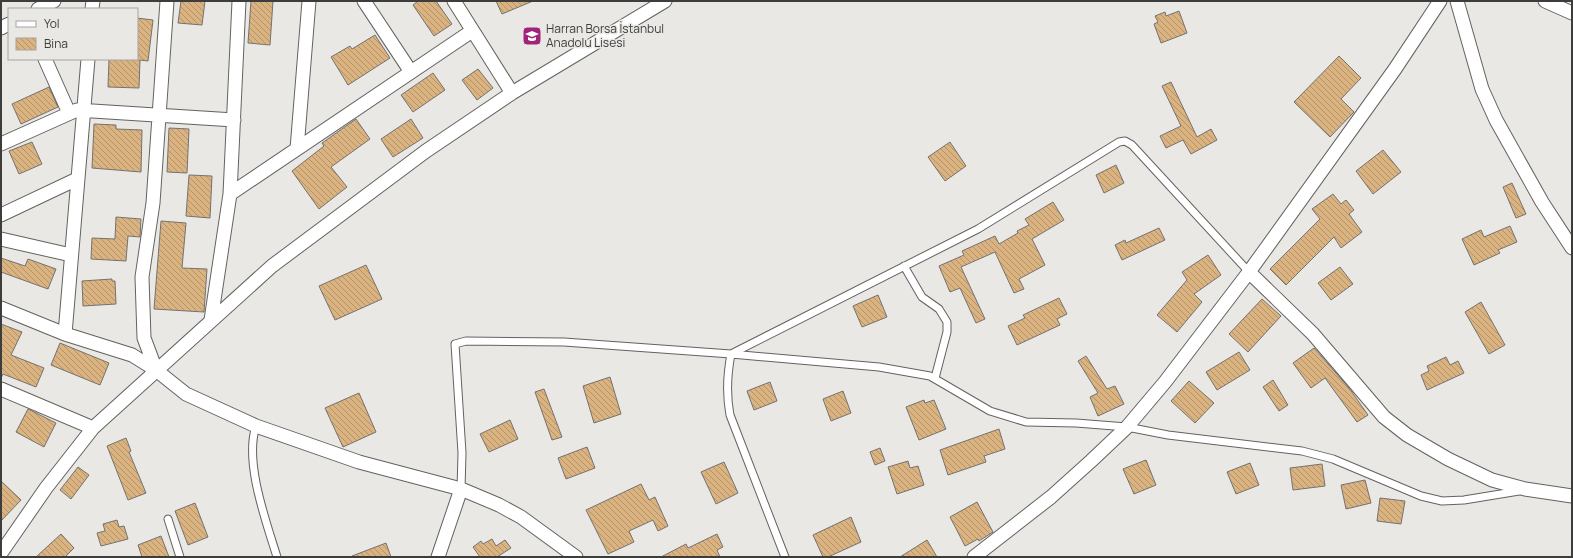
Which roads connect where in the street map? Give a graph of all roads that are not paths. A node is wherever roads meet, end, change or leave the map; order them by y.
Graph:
1 (54, 1) edge
2 (166, 1) edge
3 (239, 1) edge
4 (309, 1) edge
5 (364, 1) edge
6 (454, 1) edge
7 (665, 1) edge
8 (1440, 1) edge
9 (1457, 1) edge
10 (1545, 1) edge
11 (40, 8) edge
12 (1572, 13) edge
13 (472, 31) junction
14 (44, 60) edge
15 (88, 60) edge
16 (411, 72) junction
17 (512, 93) junction
18 (83, 110) junction
19 (69, 113) junction
20 (160, 114) junction
21 (234, 120) junction
22 (1, 144) edge
23 (297, 149) junction
24 (77, 179) junction
25 (230, 194) junction
26 (1, 214) edge
27 (1, 240) edge
28 (1572, 248) edge
29 (71, 256) junction
30 (904, 266) junction
31 (1249, 272) junction
32 (1, 308) edge
33 (211, 320) junction
34 (65, 334) junction
35 (144, 338) junction
36 (731, 354) junction
37 (132, 355) junction
38 (156, 370) junction
39 (934, 378) junction
40 (1, 389) edge
41 (256, 426) junction
42 (1127, 427) junction
43 (93, 428) junction
44 (461, 489) junction
45 (1525, 490) junction
46 (1572, 496) edge
47 (168, 519) dead end
48 (1, 553) edge
49 (180, 557) edge
50 (277, 557) edge
51 (438, 557) edge
52 (576, 557) edge
53 (785, 557) edge
54 (974, 557) edge

1 - 11 street
2 - 20 street
3 - 21 street
4 - 23 street
5 - 16 street
6 - 13 street
7 - 17 street
8 - 31 street
9 - 28 street
10 - 12 street
13 - 16 street
13 - 17 street
14 - 19 street
15 - 18 street
16 - 23 street
17 - 33 street
18 - 19 street
18 - 20 street
18 - 24 street
19 - 22 street
20 - 21 street
20 - 35 street
21 - 25 street
23 - 25 street
24 - 26 street
24 - 29 street
25 - 33 street
27 - 29 street
29 - 34 street
30 - 31 lane
30 - 36 lane
30 - 39 lane
31 - 42 street
31 - 45 street
32 - 34 street
33 - 38 street
34 - 37 street
35 - 37 street
35 - 38 street
36 - 39 lane
36 - 44 lane
36 - 53 lane
37 - 38 street
38 - 41 street
38 - 43 street
39 - 42 lane
40 - 43 street
41 - 44 street
41 - 50 lane
42 - 45 lane
42 - 54 street
43 - 48 street
44 - 51 street
44 - 52 street
45 - 46 street
47 - 49 lane

